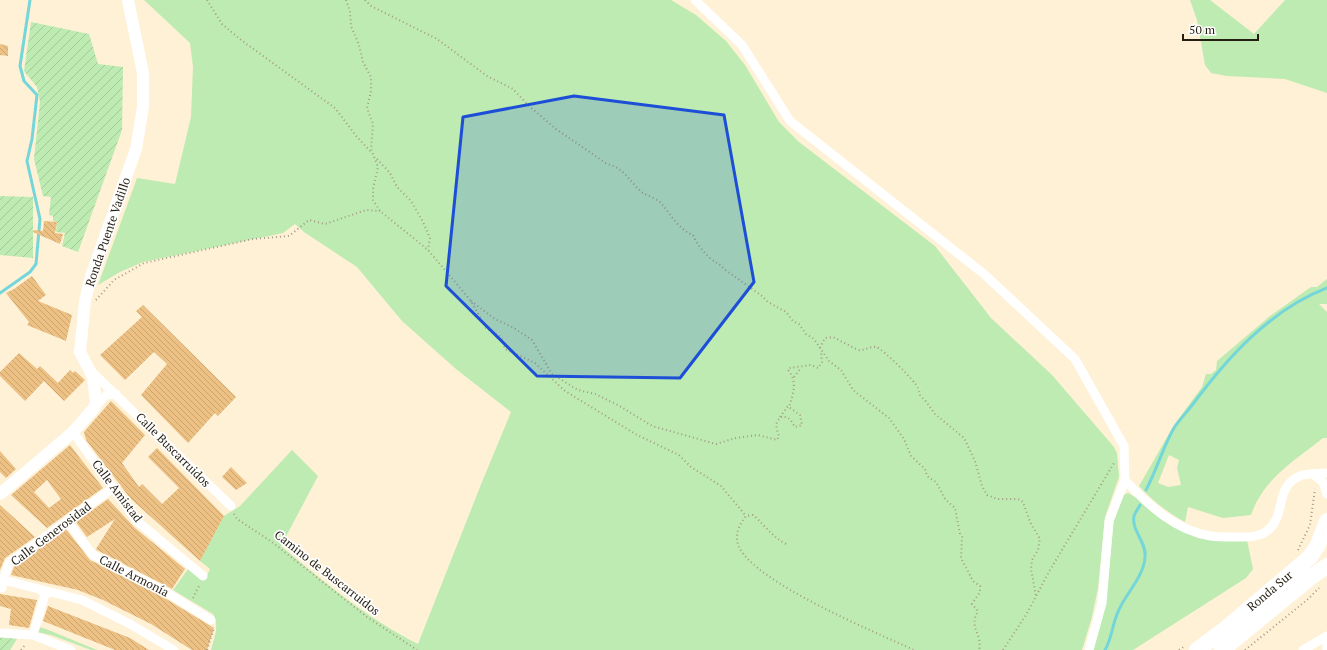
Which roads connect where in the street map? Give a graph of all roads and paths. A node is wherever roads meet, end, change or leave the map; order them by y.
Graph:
1 (128, 0) edge
2 (207, 0) edge
3 (346, 0) edge
4 (364, 0) edge
5 (695, 0) edge
6 (374, 156) junction
7 (380, 211) junction
8 (428, 250) junction
9 (85, 301) junction
10 (471, 302) junction
11 (821, 351) junction
12 (802, 367) junction
13 (88, 368) junction
14 (794, 378) junction
15 (116, 394) junction
16 (789, 405) junction
17 (94, 408) junction
18 (778, 419) junction
19 (73, 432) junction
20 (1124, 446) junction
21 (1327, 473) edge
22 (1313, 474) junction
23 (1125, 480) junction
24 (1313, 484) dead end
25 (113, 488) junction
26 (0, 494) edge
27 (1327, 494) edge
28 (231, 506) joint
29 (1327, 507) edge
30 (746, 516) junction
31 (67, 521) junction
32 (1327, 521) edge
33 (786, 544) dead end
34 (1296, 554) dead end
35 (1327, 566) edge
36 (203, 576) joint
37 (1, 584) edge
38 (1320, 588) dead end
39 (46, 591) junction
40 (1036, 596) junction
41 (189, 607) junction
42 (211, 620) joint
43 (0, 633) edge
44 (33, 635) junction
45 (1327, 636) edge
46 (1327, 640) edge
47 (71, 650) edge
48 (174, 650) edge
49 (207, 650) edge
50 (417, 650) edge
51 (914, 650) edge
52 (979, 650) edge
53 (1003, 650) edge
54 (1089, 650) edge
55 (1197, 650) edge
56 (1222, 650) edge
57 (1245, 650) edge
58 (1303, 650) edge
59 (1327, 650) edge

1 - 9 main road, Ronda Puente Vadillo
2 - 6 path
3 - 6 path
4 - 11 path
5 - 20 street
6 - 7 path
6 - 8 path
7 - 8 path
7 - 9 path
8 - 10 path
9 - 13 main road, Ronda Puente Vadillo
10 - 18 path
10 - 30 path
11 - 12 path
11 - 40 path
11 - 52 path
12 - 14 path
12 - 14 path
13 - 15 street, Calle Buscarruidos
13 - 17 main road, Ronda Puente Vadillo
14 - 16 path
15 - 17 street
15 - 28 street, Calle Buscarruidos
16 - 18 path
16 - 18 path
17 - 19 main road
19 - 25 street, Calle Amistad
19 - 26 main road
20 - 23 street
20 - 40 path
21 - 22 street
22 - 23 street
22 - 27 street
23 - 54 street
24 - 34 path, Ronda Sur
25 - 31 street, Calle Generosidad
25 - 36 street, Calle Amistad
28 - 50 path, Camino de Buscarruidos
29 - 32 highway
30 - 33 path
30 - 51 path
31 - 37 street, Calle Generosidad
31 - 41 street, Calle Armonía
32 - 55 highway, Ronda Sur
35 - 56 highway, Ronda Sur
36 - 41 path
37 - 39 street
38 - 57 path
39 - 44 street
39 - 48 street
40 - 53 path
41 - 42 street, Calle Armonía
42 - 49 path
43 - 44 street
44 - 47 street
45 - 58 street
46 - 59 street

